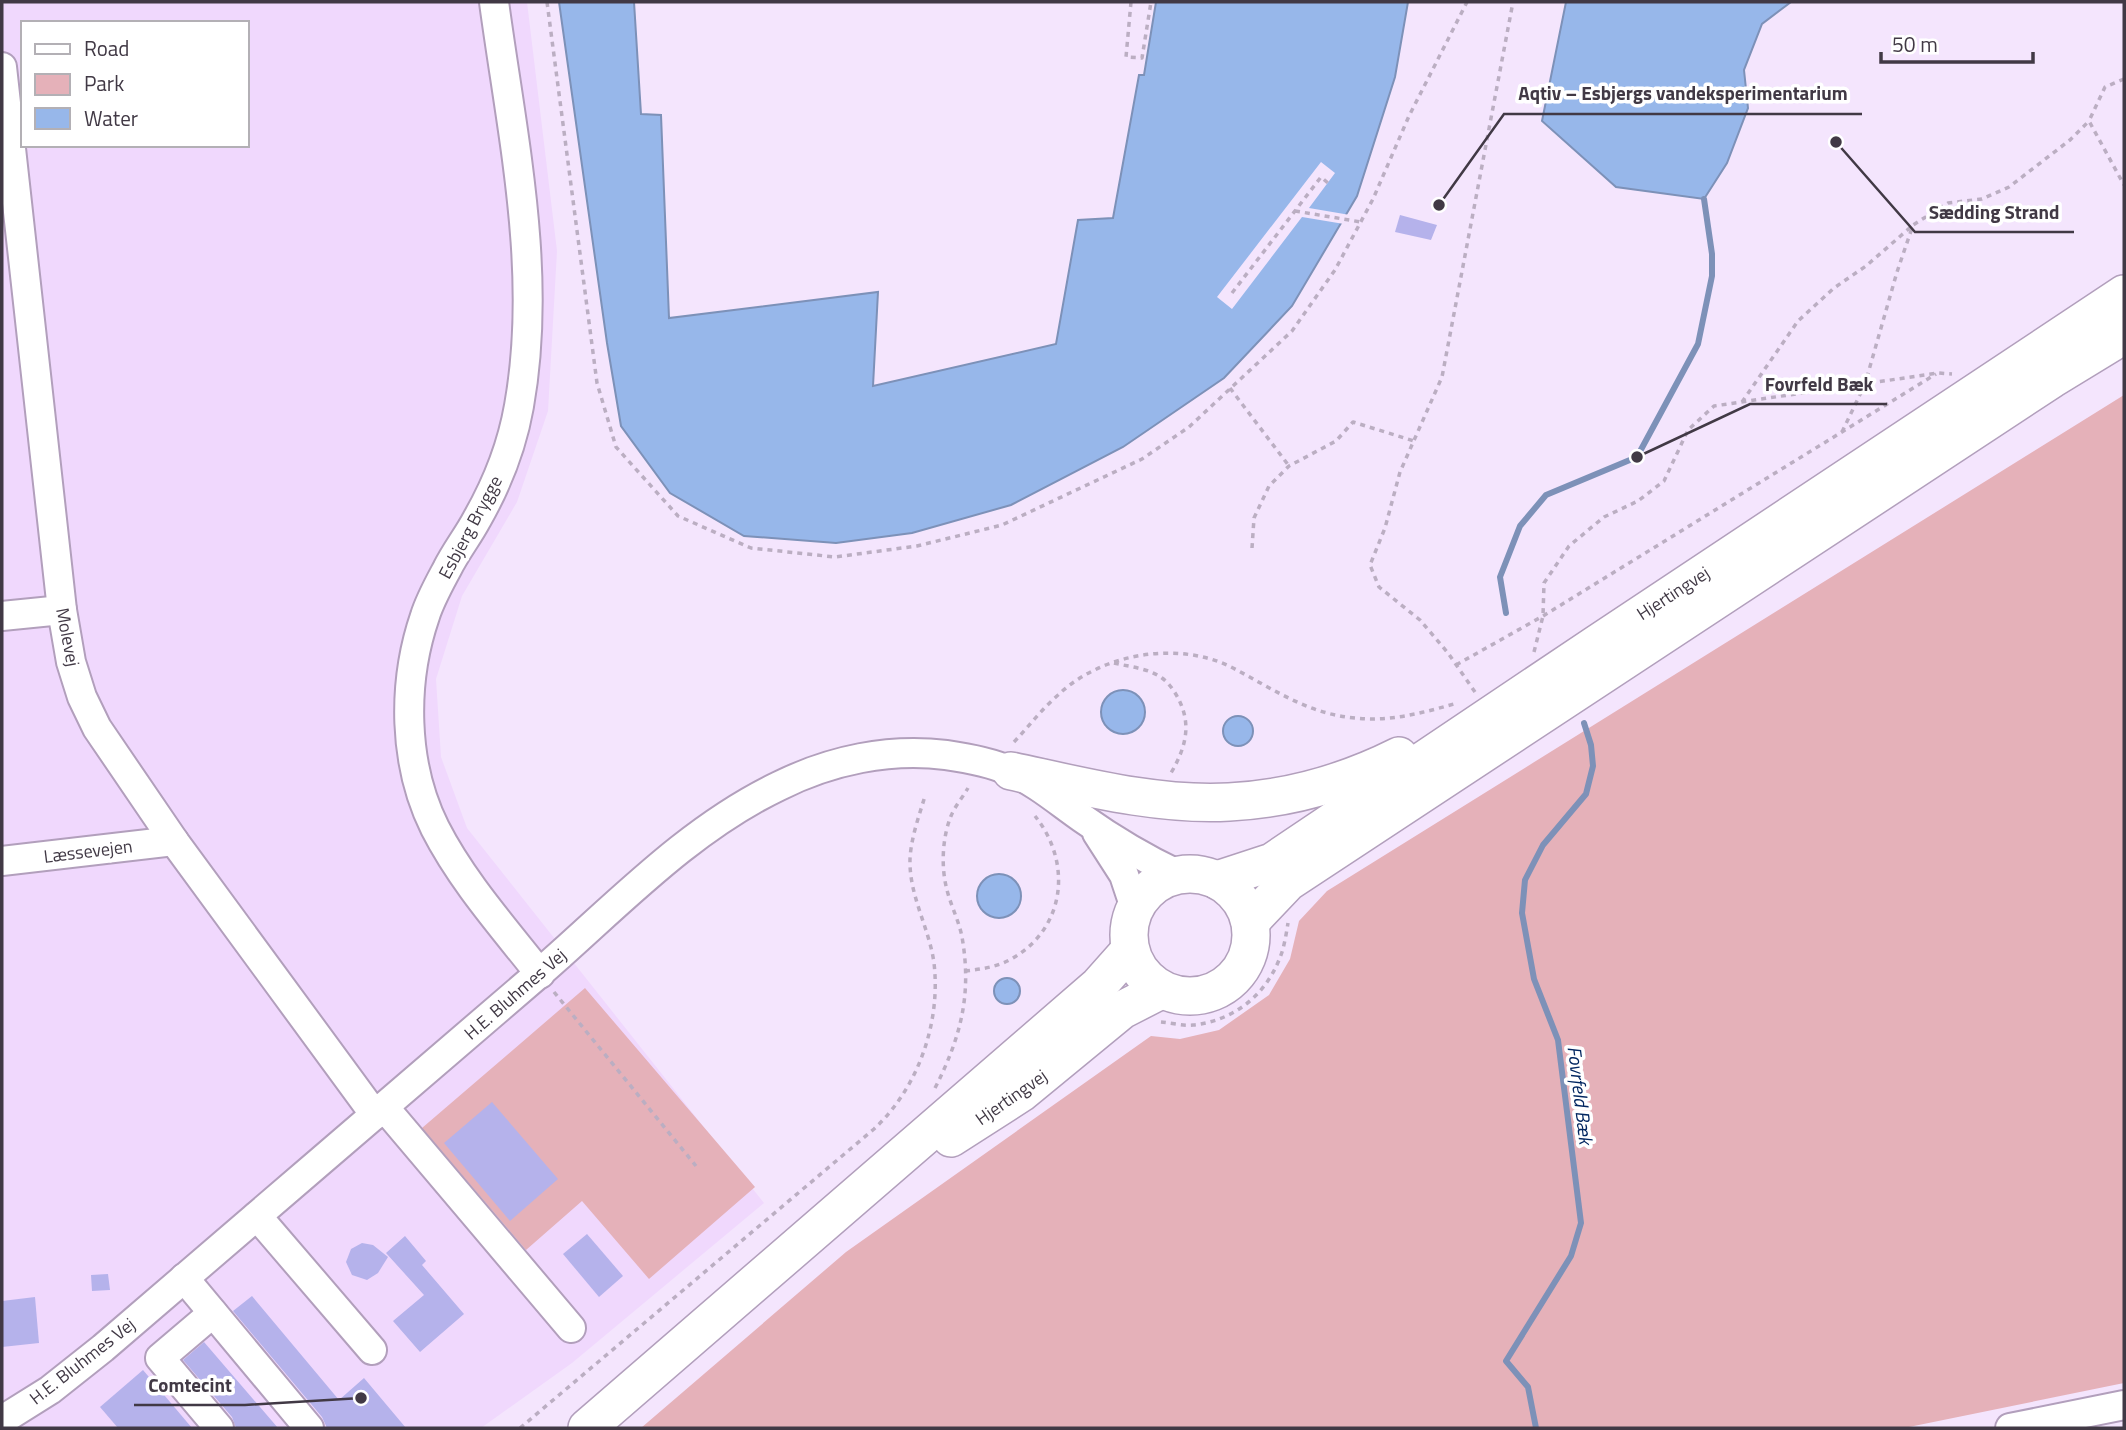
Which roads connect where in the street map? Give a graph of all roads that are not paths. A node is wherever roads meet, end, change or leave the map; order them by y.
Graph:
1 (494, 2) edge
2 (2, 67) edge
3 (2124, 294) edge
4 (2124, 335) edge
5 (62, 610) junction
6 (2, 616) edge
7 (1595, 645) junction
8 (1013, 756) junction
9 (1086, 821) junction
10 (174, 841) junction
11 (2, 861) edge
12 (1179, 875) junction
13 (1217, 880) junction
14 (1135, 908) junction
15 (1250, 922) junction
16 (1130, 950) junction
17 (540, 974) junction
18 (1159, 1006) junction
19 (380, 1111) junction
20 (855, 1198) junction
21 (257, 1216) junction
22 (184, 1279) junction
23 (213, 1313) junction
24 (571, 1328) dead end
25 (372, 1350) dead end
26 (2118, 1414) edge
27 (2, 1420) edge
28 (219, 1428) edge
29 (309, 1428) edge
30 (587, 1428) edge
31 (2010, 1428) edge

1 - 17 street, Esbjerg Brygge
2 - 5 street, Molevej
3 - 7 main road, Hjertingvej
4 - 15 main road, Hjertingvej
5 - 6 street
5 - 10 street, Molevej
7 - 8 main road
7 - 13 main road, Hjertingvej
8 - 9 street, H.E. Bluhmes Vej
8 - 17 street, H.E. Bluhmes Vej
9 - 12 street, H.E. Bluhmes Vej
9 - 14 street, H.E. Bluhmes Vej
10 - 11 street, Læssevejen
10 - 19 street, Molevej
12 - 13 main road
12 - 14 main road
13 - 15 main road
14 - 16 main road
15 - 18 main road
16 - 18 main road
16 - 20 main road, Hjertingvej
17 - 19 street, H.E. Bluhmes Vej
18 - 20 main road, Hjertingvej
19 - 21 street, H.E. Bluhmes Vej
19 - 24 street, Molevej
20 - 30 main road, Hjertingvej
21 - 22 street, H.E. Bluhmes Vej
21 - 25 street
22 - 23 street
22 - 27 street, H.E. Bluhmes Vej
23 - 28 street
23 - 29 street
26 - 31 street

